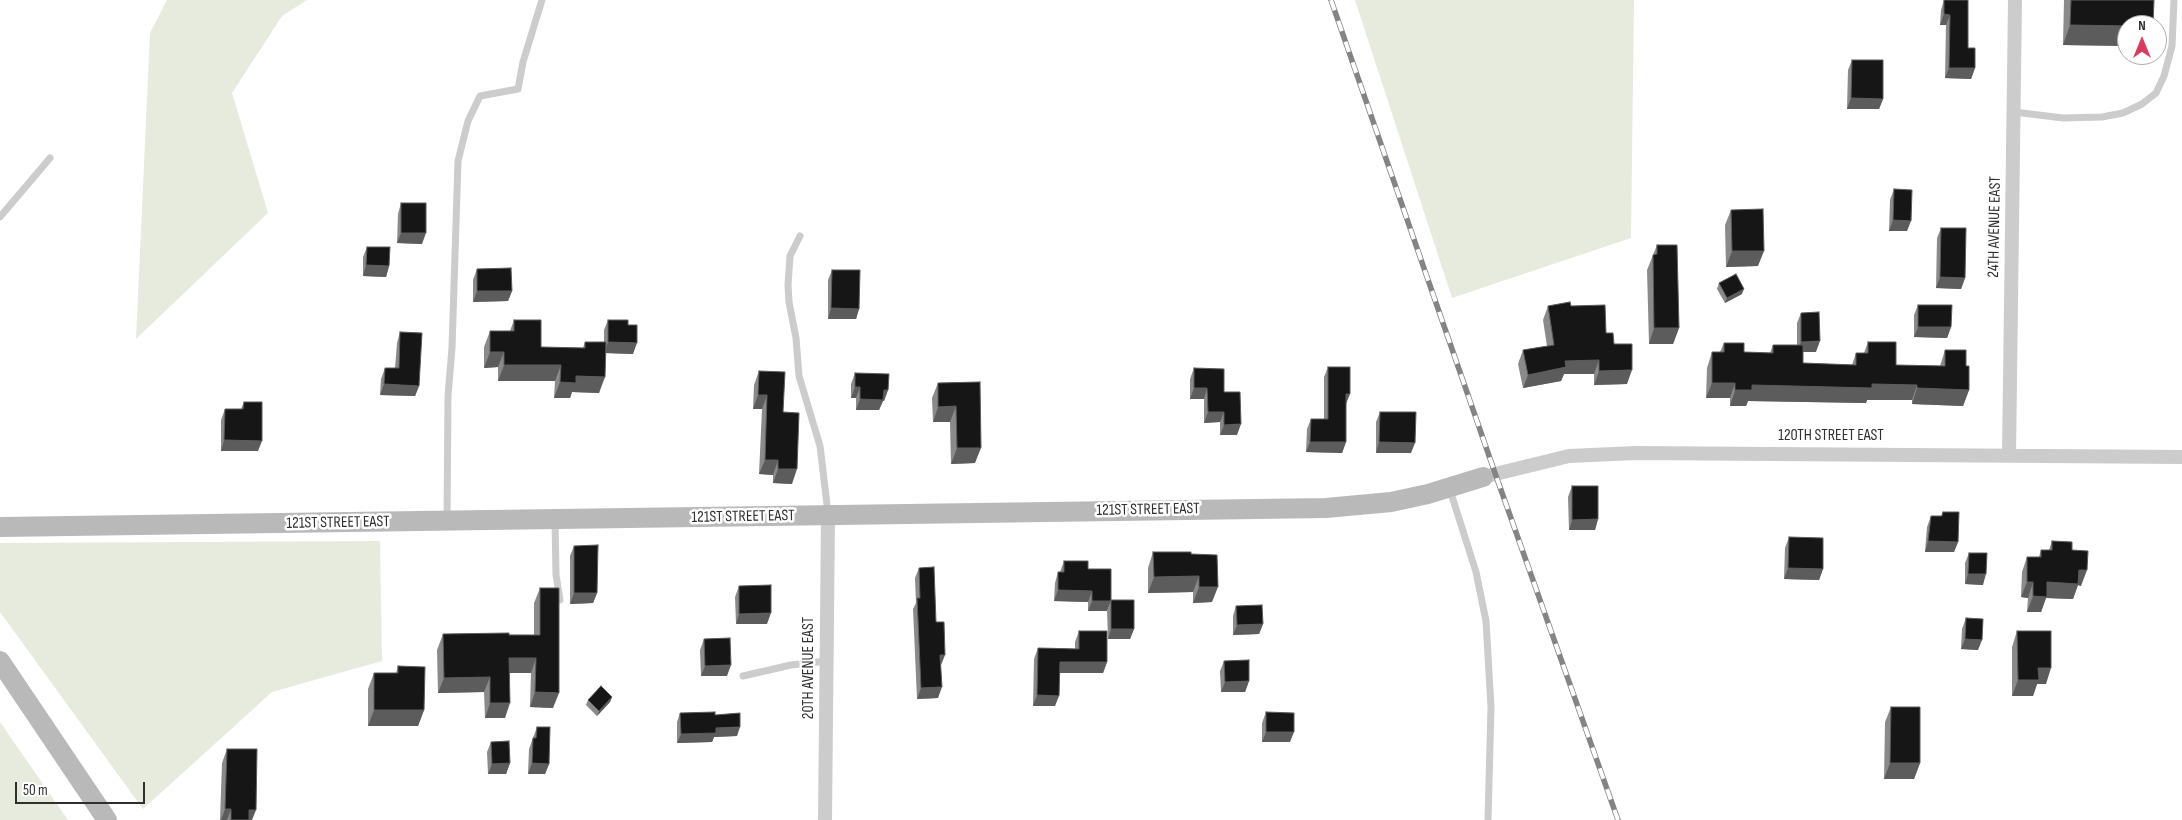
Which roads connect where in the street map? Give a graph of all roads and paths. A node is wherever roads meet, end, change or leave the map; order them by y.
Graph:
1 (542, 0) edge
2 (2015, 0) edge
3 (2174, 0) edge
4 (2014, 112) junction
5 (50, 158) dead end
6 (0, 217) edge
7 (800, 236) dead end
8 (2009, 455) junction
9 (2182, 457) edge
10 (1483, 477) joint
11 (1450, 487) junction
12 (828, 516) junction
13 (555, 519) junction
14 (448, 521) junction
15 (0, 527) edge
16 (560, 600) edge
17 (0, 661) edge
18 (827, 661) junction
19 (743, 676) dead end
20 (108, 820) edge
21 (825, 820) edge
22 (1488, 820) edge

1 - 14 lane
2 - 4 street, 24TH AVENUE EAST
3 - 4 lane
4 - 8 street, 24TH AVENUE EAST
5 - 6 lane
7 - 12 lane
8 - 9 street, 120TH STREET EAST
8 - 10 street, 120TH STREET EAST
10 - 11 street, 121ST STREET EAST
11 - 12 street, 121ST STREET EAST
11 - 22 lane
12 - 13 street, 121ST STREET EAST
12 - 18 street, 20TH AVENUE EAST
13 - 14 street, 121ST STREET EAST
13 - 16 lane
14 - 15 street, 121ST STREET EAST
17 - 20 street
18 - 19 lane
18 - 21 street, 20TH AVENUE EAST

